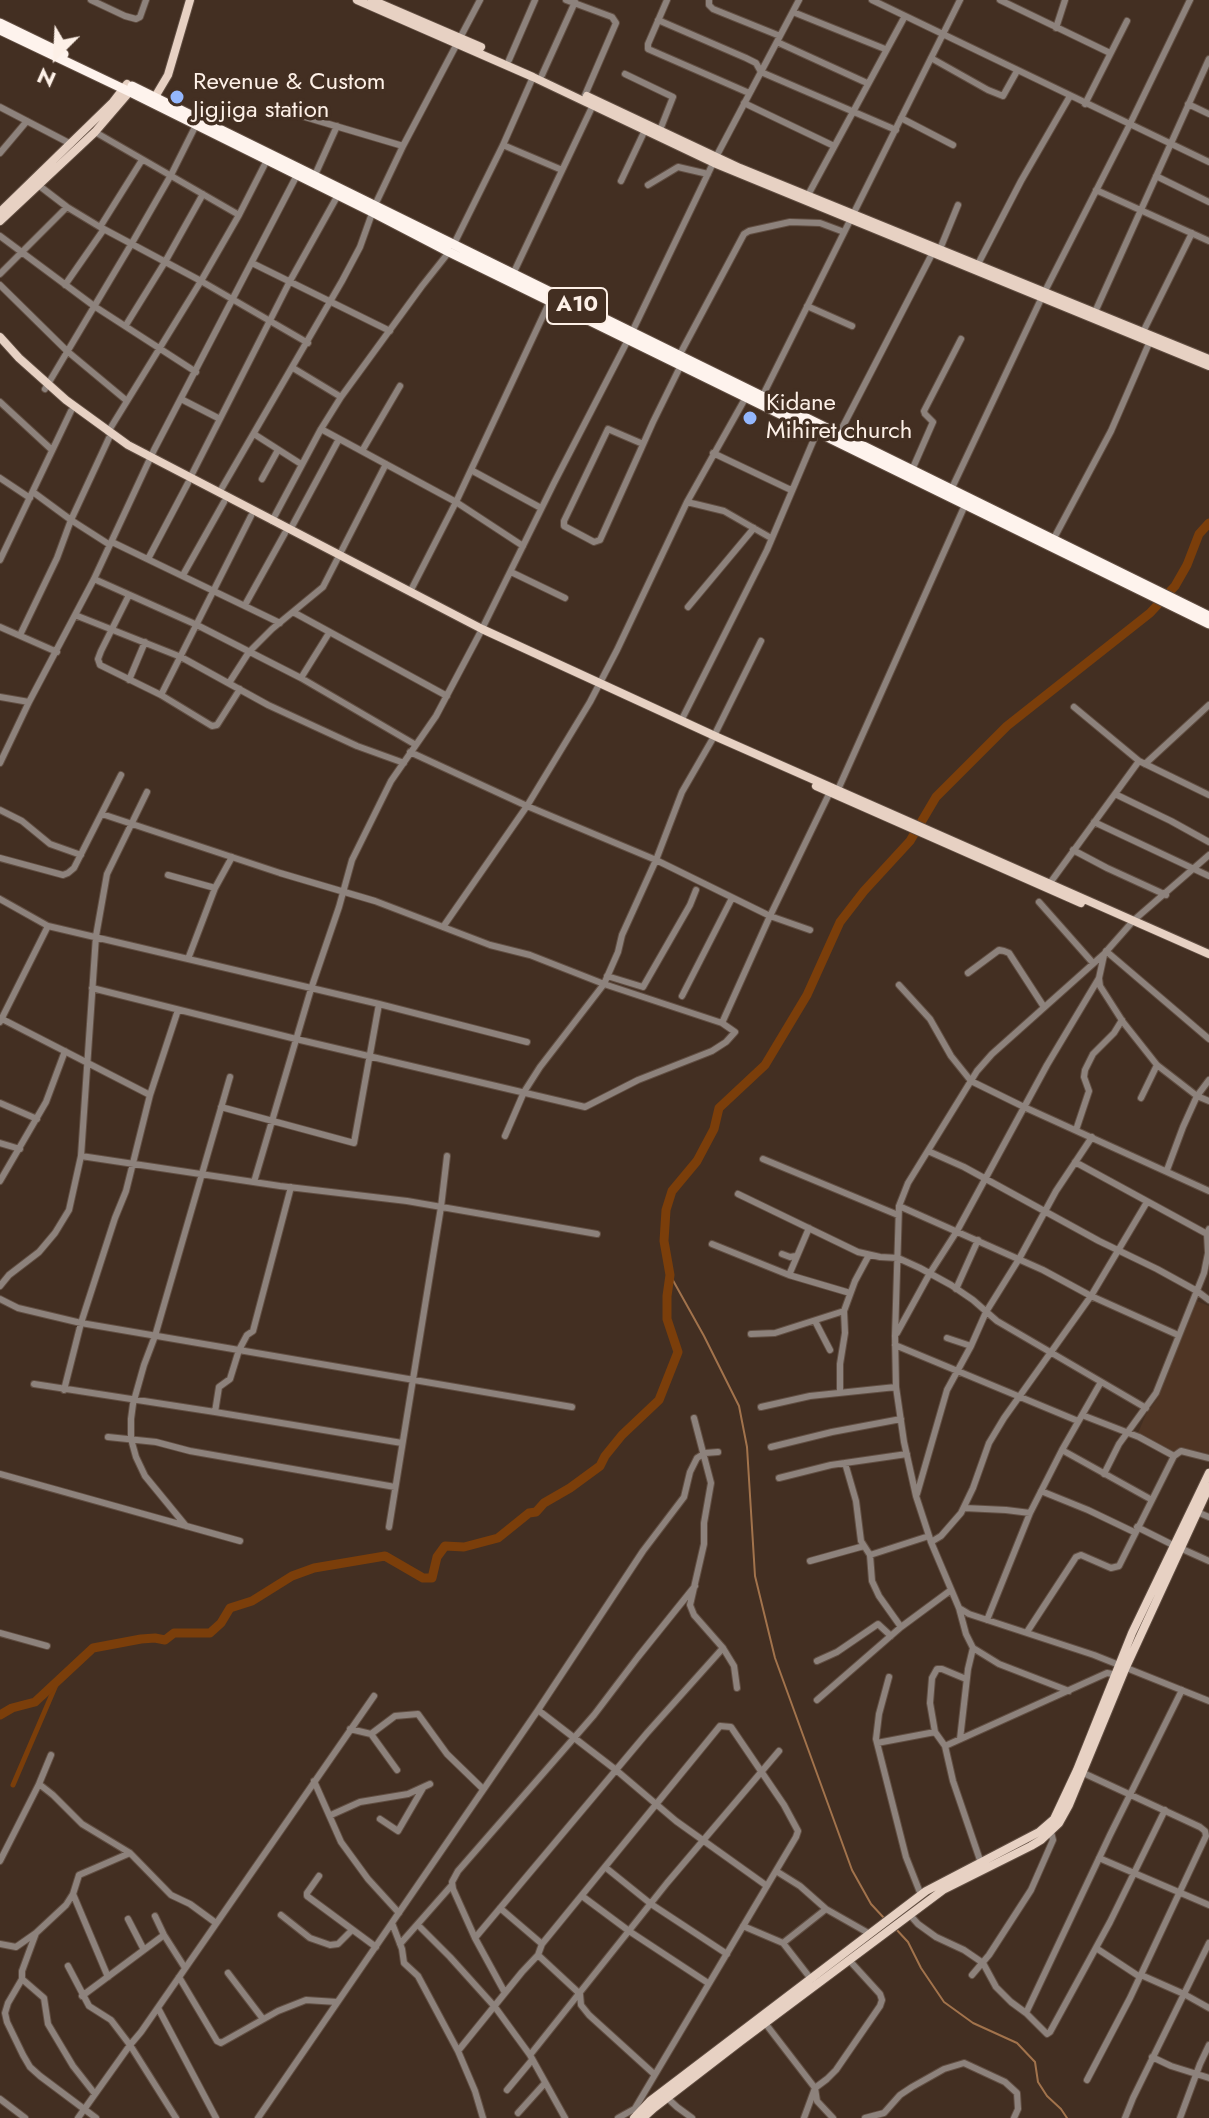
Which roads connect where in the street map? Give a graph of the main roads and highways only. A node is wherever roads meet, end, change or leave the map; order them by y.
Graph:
1 (190, 0) edge
2 (357, 0) edge
3 (372, 0) edge
4 (0, 29) edge
5 (459, 40) junction
6 (537, 76) junction
7 (128, 88) junction
8 (153, 100) junction
9 (715, 160) junction
10 (374, 208) junction
11 (0, 212) edge
12 (852, 216) junction
13 (0, 221) edge
14 (451, 249) junction
15 (936, 251) junction
16 (1044, 295) junction
17 (630, 336) junction
18 (0, 340) edge
19 (1209, 359) edge
20 (680, 361) junction
21 (1209, 366) edge
22 (46, 387) junction
23 (108, 435) junction
24 (950, 493) junction
25 (222, 498) junction
26 (287, 532) junction
27 (339, 557) junction
28 (1152, 593) junction
29 (1185, 609) junction
30 (1209, 616) edge
31 (1209, 624) edge
32 (481, 631) junction
33 (598, 686) junction
34 (713, 738) junction
35 (948, 841) junction
36 (1132, 922) junction
37 (1209, 956) edge
38 (1209, 1473) edge
39 (1209, 1487) edge
40 (1178, 1547) junction
41 (1080, 1772) junction
42 (982, 1866) junction
43 (905, 1914) junction
44 (874, 1935) junction
45 (664, 2095) junction
46 (634, 2114) edge
47 (643, 2118) edge

1 - 8 main road
2 - 5 main road
3 - 5 main road
4 - 7 highway, A10
5 - 6 main road
5 - 6 main road
6 - 9 main road
6 - 9 main road
7 - 8 highway, A10
7 - 11 main road
7 - 13 main road
8 - 10 highway, A10
8 - 10 highway, A10
9 - 12 main road
9 - 12 main road
10 - 14 highway, A10
12 - 15 main road
14 - 17 highway, A10
14 - 17 highway, A10
15 - 16 main road
15 - 16 main road
16 - 19 main road
16 - 21 main road
17 - 20 highway, A10
18 - 22 main road
20 - 24 highway, A10
20 - 24 highway, A10
22 - 23 main road
22 - 23 main road
23 - 25 main road
24 - 28 highway, A10
24 - 28 highway, A10
25 - 26 main road
25 - 26 main road
26 - 27 main road
27 - 32 main road
27 - 32 main road
28 - 29 highway, A10
29 - 30 highway, A10
29 - 31 highway, A10
32 - 33 main road
33 - 34 main road
33 - 34 main road
34 - 35 main road
35 - 36 main road
35 - 36 main road
36 - 37 main road
38 - 40 main road
39 - 40 main road
40 - 41 main road
41 - 42 main road
41 - 42 main road
42 - 43 main road
42 - 43 main road
43 - 44 main road
44 - 45 main road
44 - 45 main road
45 - 46 main road
45 - 47 main road

